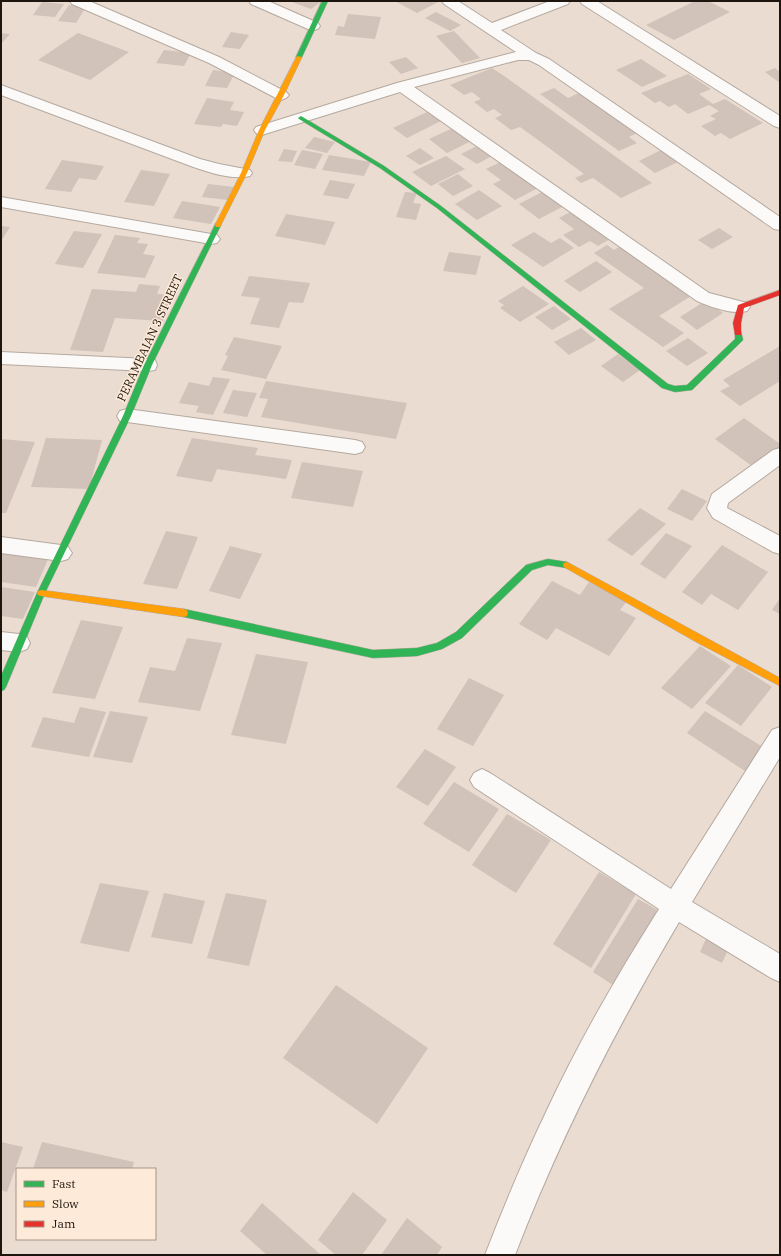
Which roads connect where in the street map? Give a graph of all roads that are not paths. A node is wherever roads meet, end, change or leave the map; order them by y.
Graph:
1 (76, 1) edge
2 (256, 1) edge
3 (325, 1) edge
4 (449, 1) edge
5 (563, 1) edge
6 (587, 1) edge
7 (313, 26) junction
8 (490, 29) junction
9 (531, 56) junction
10 (402, 86) junction
11 (1, 90) edge
12 (281, 95) junction
13 (301, 118) junction
14 (780, 123) edge
15 (262, 130) junction
16 (244, 173) junction
17 (1, 202) edge
18 (780, 225) edge
19 (211, 239) junction
20 (779, 293) edge
21 (741, 307) junction
22 (1, 358) edge
23 (148, 365) junction
24 (127, 416) junction
25 (354, 447) dead end
26 (780, 455) edge
27 (1, 545) edge
28 (780, 546) edge
29 (61, 553) junction
30 (40, 593) junction
31 (10, 642) edge
32 (780, 682) edge
33 (1, 687) edge
34 (780, 737) edge
35 (482, 780) dead end
36 (674, 905) junction
37 (780, 969) edge
38 (500, 1255) edge

1 - 12 street
2 - 7 street
3 - 7 street, PERAMBAIAN 3 STREET
4 - 8 street
5 - 8 street
6 - 14 street
7 - 12 street, PERAMBAIAN 3 STREET
8 - 9 street
9 - 10 street
9 - 18 street
10 - 13 street
10 - 21 street
11 - 16 street
12 - 15 street, PERAMBAIAN 3 STREET
13 - 15 street
13 - 21 street
15 - 16 street, PERAMBAIAN 3 STREET
16 - 19 street, PERAMBAIAN 3 STREET
17 - 19 street
19 - 23 street, PERAMBAIAN 3 STREET
20 - 21 street
22 - 23 street
23 - 24 street, PERAMBAIAN 3 STREET
24 - 25 street
24 - 29 street, PERAMBAIAN 3 STREET
26 - 28 street
27 - 29 street
29 - 30 street, PERAMBAIAN 3 STREET
30 - 31 street, PERAMBAIAN 3 STREET
30 - 32 street
31 - 33 street, PERAMBAIAN 3 STREET
34 - 36 street
35 - 36 street
36 - 37 street
36 - 38 street

